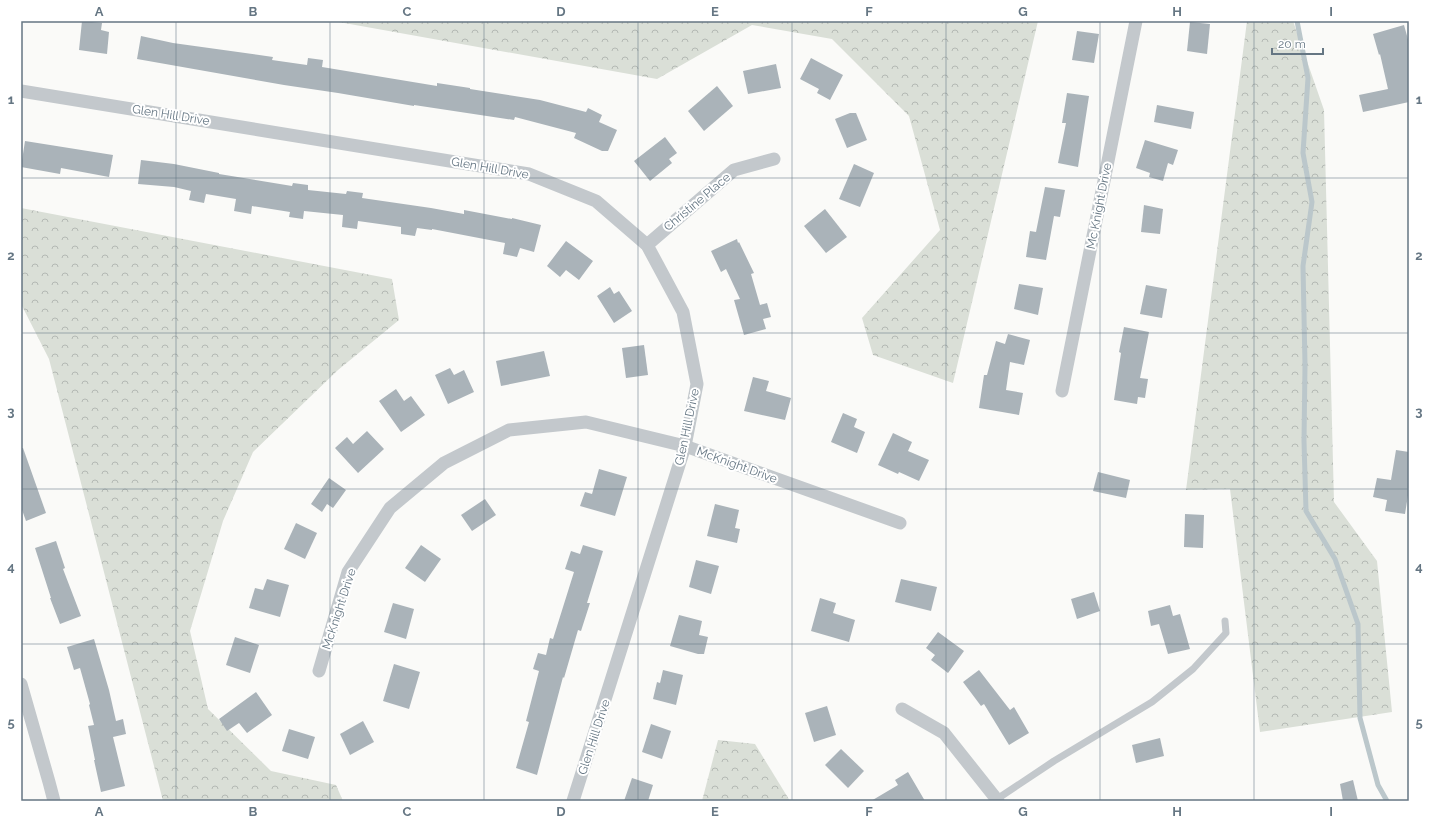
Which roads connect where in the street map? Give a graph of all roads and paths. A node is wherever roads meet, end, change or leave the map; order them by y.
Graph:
1 (1136, 21) edge
2 (21, 91) edge
3 (774, 159) dead end
4 (647, 245) junction
5 (1062, 391) dead end
6 (685, 446) junction
7 (900, 523) dead end
8 (1225, 621) dead end
9 (319, 671) dead end
10 (21, 684) edge
11 (902, 709) dead end
12 (998, 800) edge
13 (54, 801) edge
14 (573, 801) edge

1 - 5 street, Mc Knight Drive
2 - 4 street, Glen Hill Drive
3 - 4 street, Christine Place
4 - 6 street, Glen Hill Drive
6 - 7 street, McKnight Drive
6 - 9 street, McKnight Drive
6 - 14 street, Glen Hill Drive
8 - 12 lane
10 - 13 street
11 - 12 street

